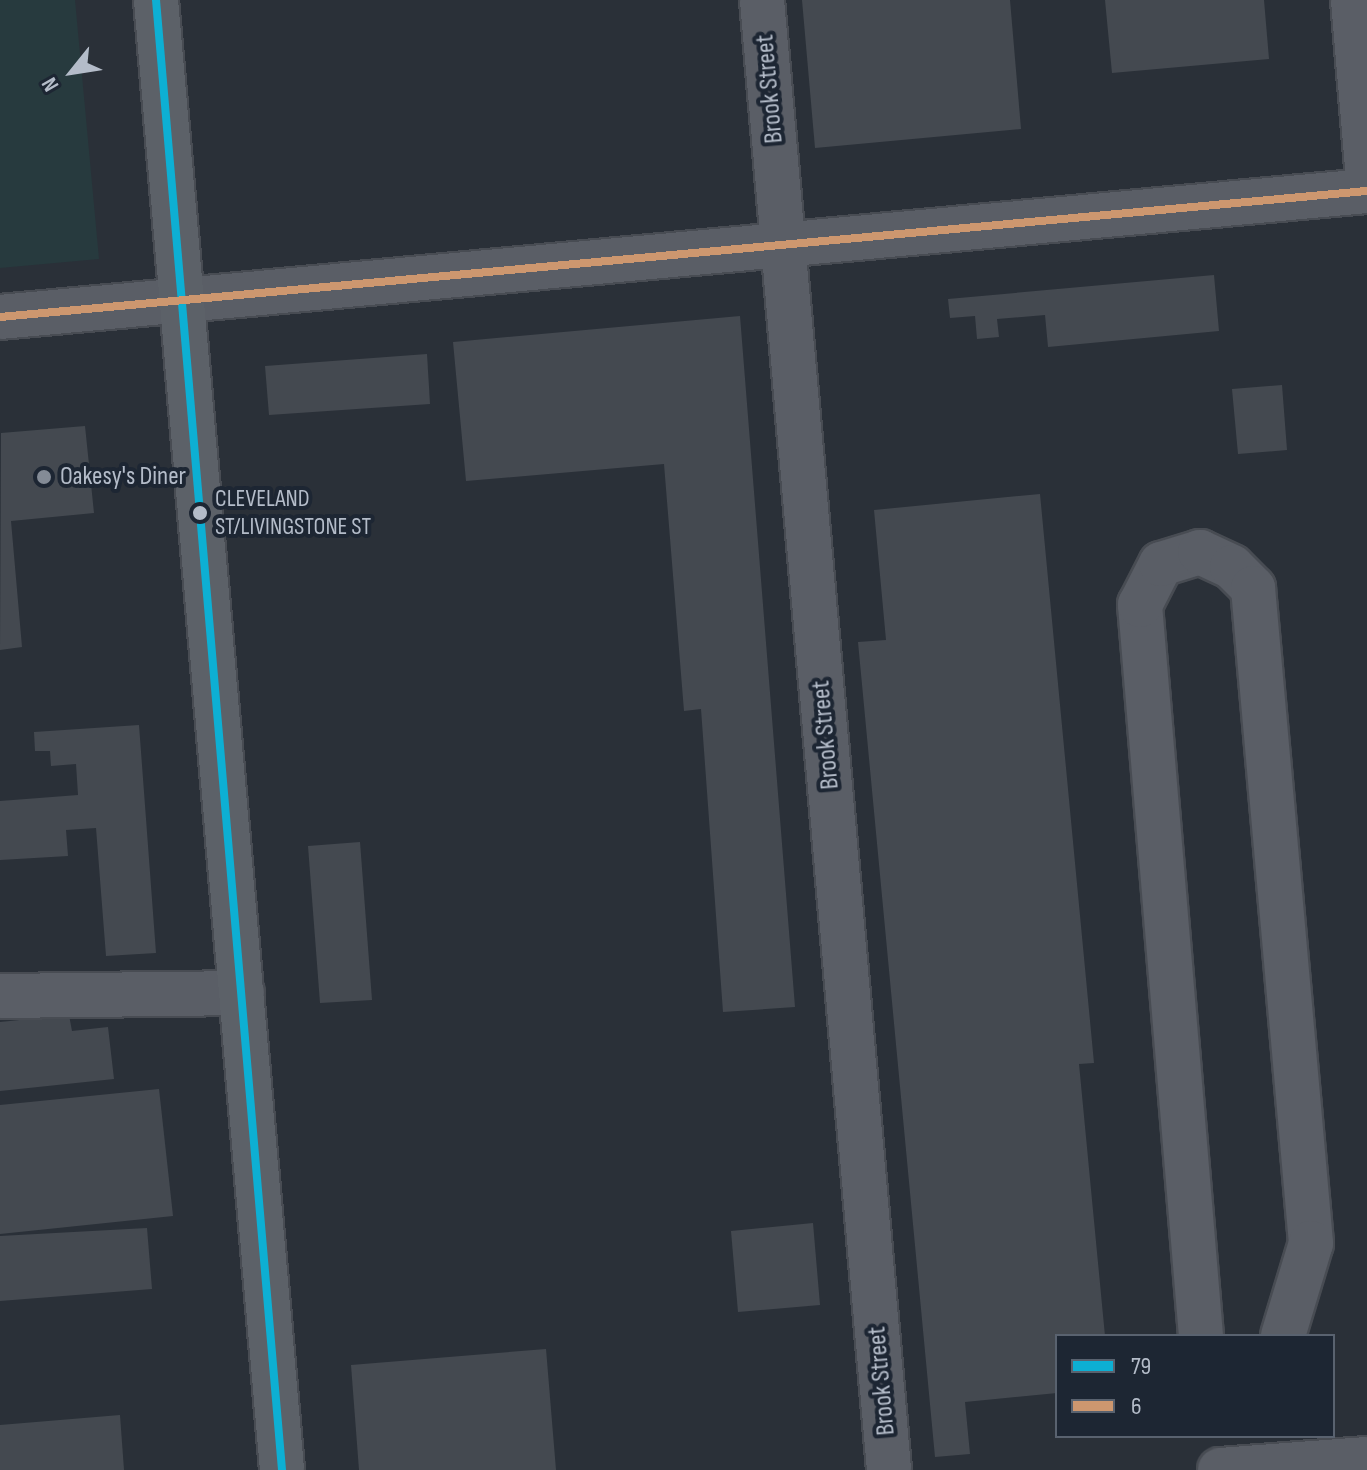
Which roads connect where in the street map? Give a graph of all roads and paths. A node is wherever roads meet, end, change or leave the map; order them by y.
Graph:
1 (156, 0) edge
2 (762, 0) edge
3 (1353, 0) edge
4 (1367, 168) edge
5 (1367, 191) edge
6 (783, 245) junction
7 (184, 300) junction
8 (0, 317) edge
9 (242, 993) junction
10 (0, 996) edge
11 (1201, 1334) edge
12 (1284, 1334) edge
13 (1209, 1438) edge
14 (1272, 1450) edge
15 (1367, 1459) edge
16 (282, 1470) edge
17 (889, 1470) edge
18 (1212, 1470) edge
19 (1220, 1470) edge

1 - 7 main road
2 - 6 street, Brook Street
3 - 4 street
5 - 6 street
6 - 7 street
6 - 17 street, Brook Street
7 - 8 street
7 - 9 main road
9 - 10 street
9 - 16 main road
11 - 12 street
13 - 18 street
14 - 15 street
14 - 19 street

